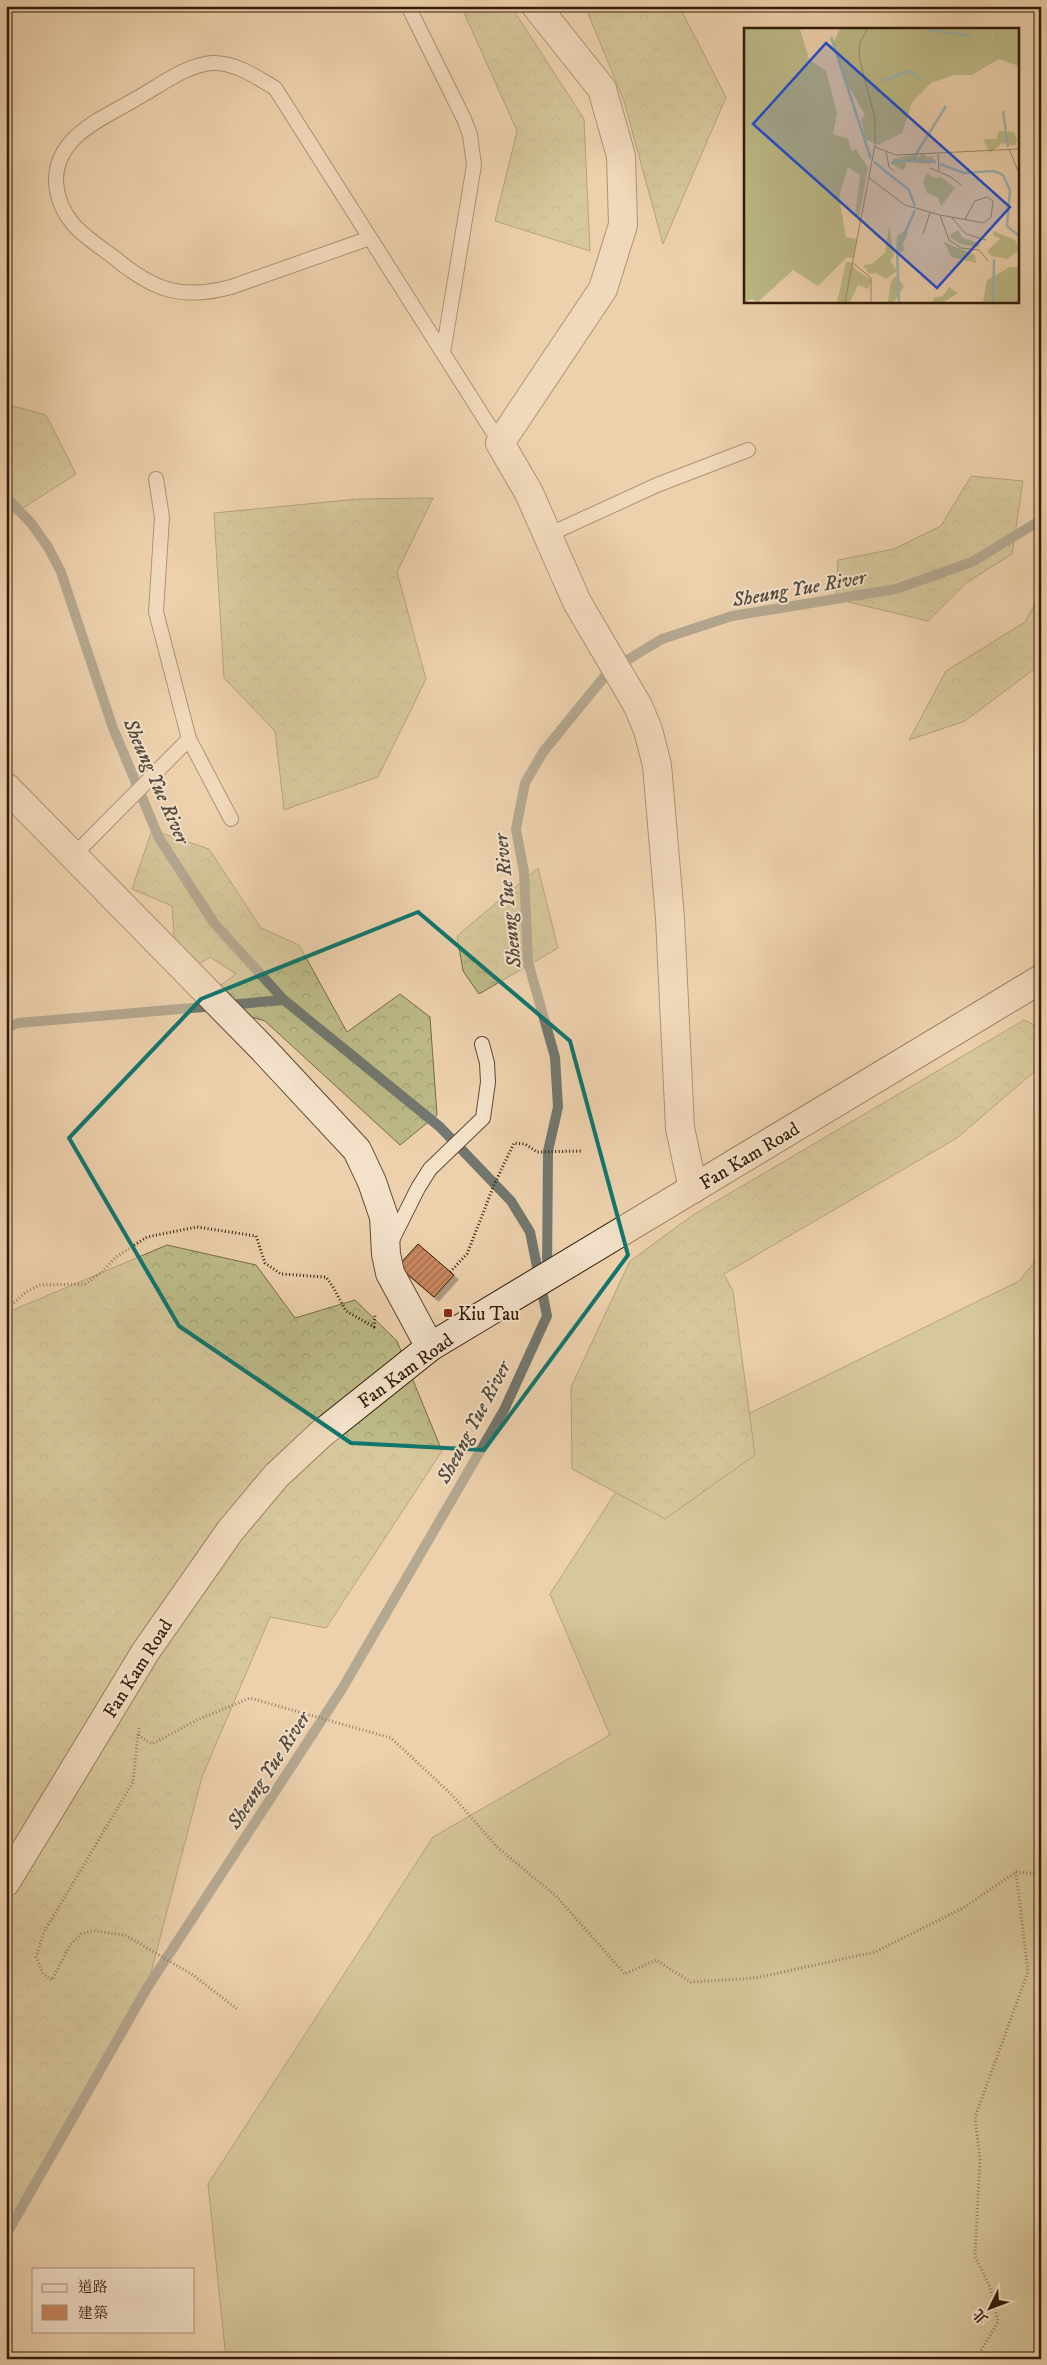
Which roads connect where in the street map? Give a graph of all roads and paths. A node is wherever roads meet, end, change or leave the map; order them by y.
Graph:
1 (408, 6) edge
2 (536, 6) edge
3 (370, 238) junction
4 (443, 353) junction
5 (500, 443) junction
6 (748, 450) dead end
7 (156, 479) dead end
8 (548, 535) junction
9 (189, 740) junction
10 (6, 787) edge
11 (231, 819) dead end
12 (74, 855) junction
13 (1041, 979) edge
14 (482, 1044) dead end
15 (582, 1151) dead end
16 (693, 1189) junction
17 (386, 1254) junction
18 (450, 1272) dead end
19 (375, 1308) dead end
20 (6, 1310) edge
21 (430, 1347) junction
22 (138, 1724) dead end
23 (139, 1731) junction
24 (1016, 1872) junction
25 (1041, 1874) edge
26 (6, 1882) edge
27 (238, 2009) dead end
28 (976, 2359) edge

1 - 4 lane
2 - 5 street
3 - 3 lane
3 - 4 lane
4 - 5 lane
5 - 8 street
6 - 8 lane
7 - 9 lane
8 - 16 street
9 - 11 lane
9 - 12 lane
10 - 12 street
12 - 17 street
13 - 16 street, Fan Kam Road
14 - 17 lane
15 - 18 path
16 - 21 street, Fan Kam Road
17 - 21 street
19 - 20 path
21 - 26 street, Fan Kam Road
22 - 23 path
23 - 24 path
23 - 27 path
24 - 25 path
24 - 28 path

